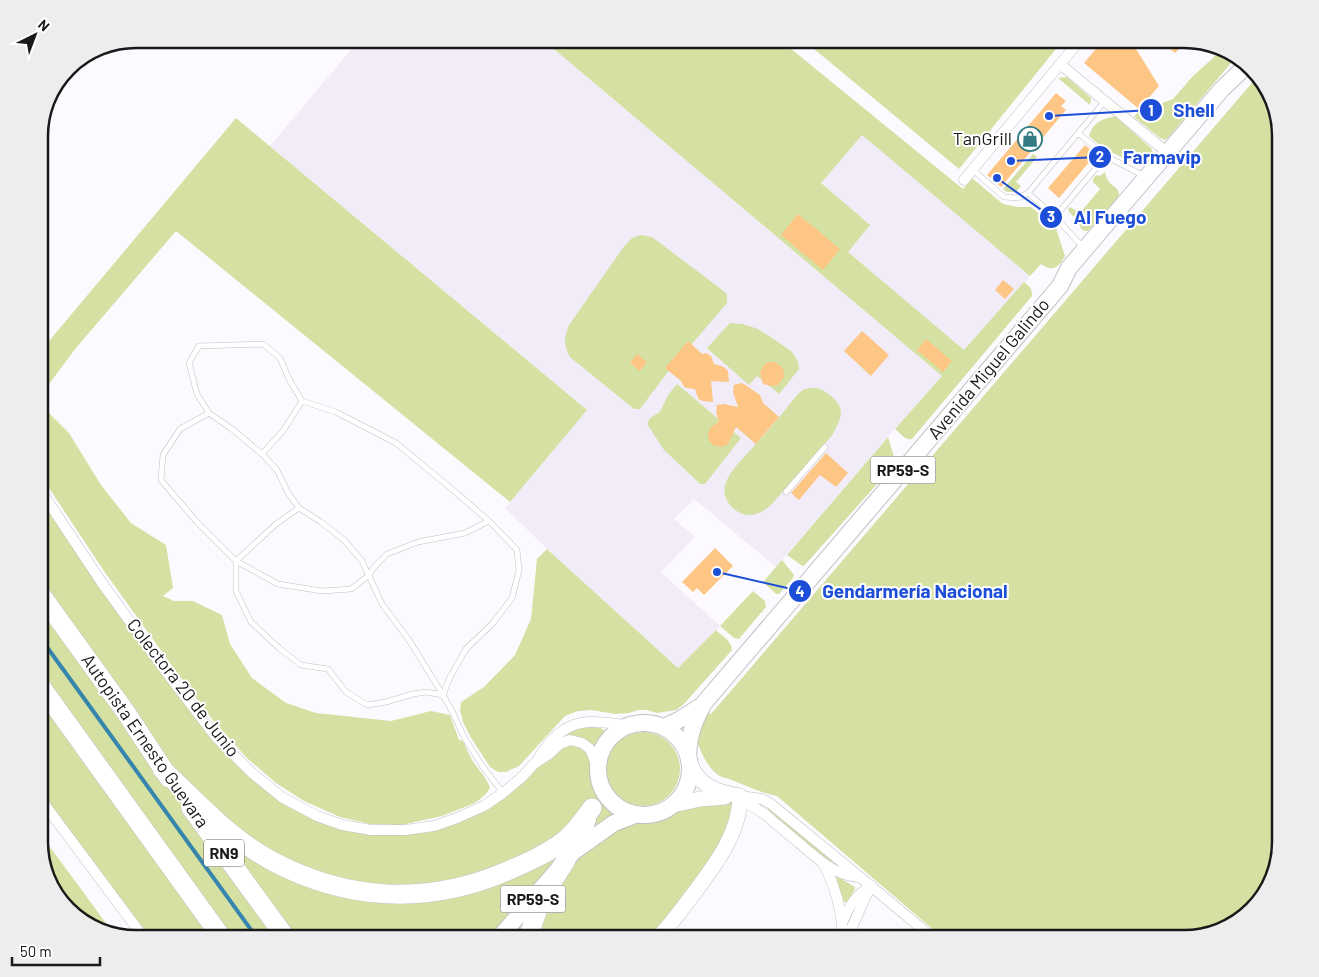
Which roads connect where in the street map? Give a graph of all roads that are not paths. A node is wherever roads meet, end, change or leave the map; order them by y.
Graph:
1 (1073, 48) edge
2 (1060, 64) junction
3 (1242, 70) edge
4 (1105, 101) junction
5 (1078, 133) junction
6 (1106, 156) junction
7 (1171, 156) junction
8 (972, 170) junction
9 (1146, 177) junction
10 (964, 180) dead end
11 (1028, 194) junction
12 (1055, 217) junction
13 (1084, 249) junction
14 (1060, 286) junction
15 (302, 401) junction
16 (210, 413) junction
17 (825, 447) dead end
18 (262, 454) junction
19 (786, 492) dead end
20 (48, 501) edge
21 (299, 508) junction
22 (489, 521) junction
23 (236, 561) junction
24 (368, 576) junction
25 (48, 605) edge
26 (443, 695) junction
27 (48, 696) edge
28 (704, 703) junction
29 (628, 725) junction
30 (664, 727) junction
31 (689, 758) junction
32 (534, 764) junction
33 (162, 768) junction
34 (598, 774) junction
35 (503, 793) junction
36 (740, 798) junction
37 (673, 805) junction
38 (592, 808) junction
39 (48, 809) edge
40 (635, 815) junction
41 (570, 856) junction
42 (822, 863) junction
43 (860, 877) junction
44 (183, 884) junction
45 (870, 885) junction
46 (843, 924) junction
47 (137, 929) edge
48 (205, 929) edge
49 (216, 929) edge
50 (279, 929) edge
51 (507, 929) edge
52 (531, 929) edge
53 (665, 929) edge
54 (844, 929) edge
55 (849, 929) edge
56 (922, 929) edge

1 - 2 street
2 - 4 street
2 - 8 street
3 - 7 main road, Avenida Miguel Galindo / RP59-S
4 - 5 lane
4 - 7 street
5 - 6 lane
5 - 11 lane
6 - 9 lane
6 - 12 lane
7 - 9 main road, Avenida Miguel Galindo / RP59-S
7 - 14 main road, Avenida Miguel Galindo / RP59-S
8 - 10 street
8 - 11 lane
9 - 13 main road, Avenida Miguel Galindo / RP59-S
11 - 12 lane
12 - 13 lane
13 - 14 main road, Avenida Miguel Galindo / RP59-S
14 - 28 main road, Avenida Miguel Galindo / RP59-S
15 - 16 lane
15 - 18 lane
15 - 22 lane
16 - 18 lane
16 - 23 lane
17 - 19 lane
18 - 21 lane
20 - 35 street, Colectora 20 de Junio
21 - 23 lane
21 - 24 lane
22 - 24 lane
22 - 26 lane
23 - 24 lane
23 - 26 lane
24 - 26 lane
25 - 33 highway, Autopista Ernesto Guevara / RN9
26 - 35 lane
27 - 44 highway
28 - 30 main road, Avenida Miguel Galindo / RP59-S
28 - 31 main road, Avenida Miguel Galindo / RP59-S
29 - 30 main road
29 - 32 street, Colectora 20 de Junio
29 - 34 main road
30 - 31 main road
31 - 36 main road
31 - 37 main road
32 - 34 street, Colectora 20 de Junio
32 - 35 street, Colectora 20 de Junio
33 - 38 highway
33 - 50 highway, Autopista Ernesto Guevara / RN9
34 - 38 main road, RP59-S
34 - 40 main road
36 - 37 main road
36 - 42 street
36 - 43 street
36 - 53 main road
37 - 40 main road
38 - 41 main road, RP59-S
39 - 47 street
40 - 41 main road, RP59-S
41 - 51 main road, RP59-S
41 - 52 highway
42 - 43 street
42 - 46 street
43 - 45 street
44 - 48 highway
44 - 49 highway
45 - 46 street
45 - 55 street
45 - 56 street
46 - 54 street

